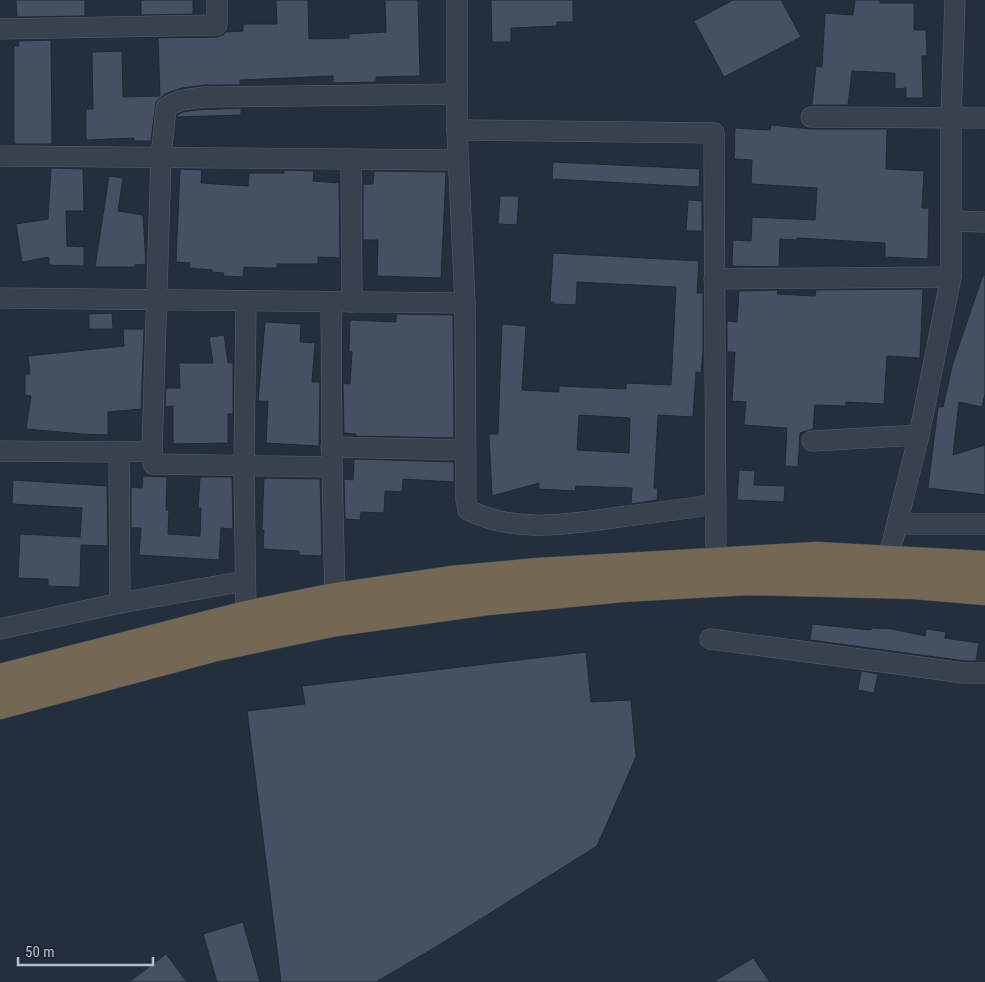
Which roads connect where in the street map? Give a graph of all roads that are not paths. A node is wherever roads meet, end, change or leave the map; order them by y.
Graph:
1 (217, 0) edge
2 (457, 0) edge
3 (954, 0) edge
4 (0, 28) edge
5 (457, 94) junction
6 (811, 117) dead end
7 (951, 118) junction
8 (985, 118) edge
9 (458, 130) junction
10 (0, 156) edge
11 (160, 158) junction
12 (351, 159) junction
13 (458, 160) junction
14 (951, 221) junction
15 (985, 222) edge
16 (951, 277) junction
17 (714, 279) junction
18 (0, 298) edge
19 (157, 300) junction
20 (246, 301) junction
21 (331, 302) junction
22 (352, 302) junction
23 (465, 303) junction
24 (919, 435) junction
25 (812, 441) dead end
26 (332, 447) junction
27 (465, 450) junction
28 (0, 451) edge
29 (152, 451) junction
30 (119, 452) junction
31 (244, 466) junction
32 (332, 467) junction
33 (716, 504) junction
34 (897, 524) junction
35 (985, 524) edge
36 (888, 560) junction
37 (716, 562) junction
38 (985, 565) edge
39 (245, 581) junction
40 (985, 591) edge
41 (335, 597) junction
42 (120, 603) junction
43 (246, 615) junction
44 (0, 629) edge
45 (710, 639) dead end
46 (985, 673) edge
47 (0, 678) edge
48 (0, 705) edge

1 - 4 street
2 - 5 street
3 - 7 street
5 - 9 street
5 - 11 street
6 - 7 street
7 - 8 street
7 - 14 street
9 - 13 street
9 - 17 street
10 - 11 street
11 - 12 street
11 - 19 street
12 - 13 street
12 - 22 street
13 - 23 street
14 - 15 street
14 - 16 street
16 - 17 street
16 - 24 street
17 - 33 street
18 - 19 street
19 - 20 street
19 - 29 street
20 - 21 street
20 - 31 street
21 - 22 street
21 - 26 street
22 - 23 street
23 - 27 street
24 - 25 street
24 - 34 street
26 - 27 street
26 - 32 street
27 - 33 street
28 - 30 street
29 - 30 street
29 - 31 street
30 - 42 street
31 - 32 street
31 - 39 street
32 - 41 street
33 - 37 street
34 - 35 street
34 - 36 street
36 - 37 highway
36 - 38 highway
37 - 41 highway
39 - 42 street
39 - 43 street
40 - 48 highway
41 - 43 highway
42 - 44 street
43 - 47 highway
45 - 46 street

